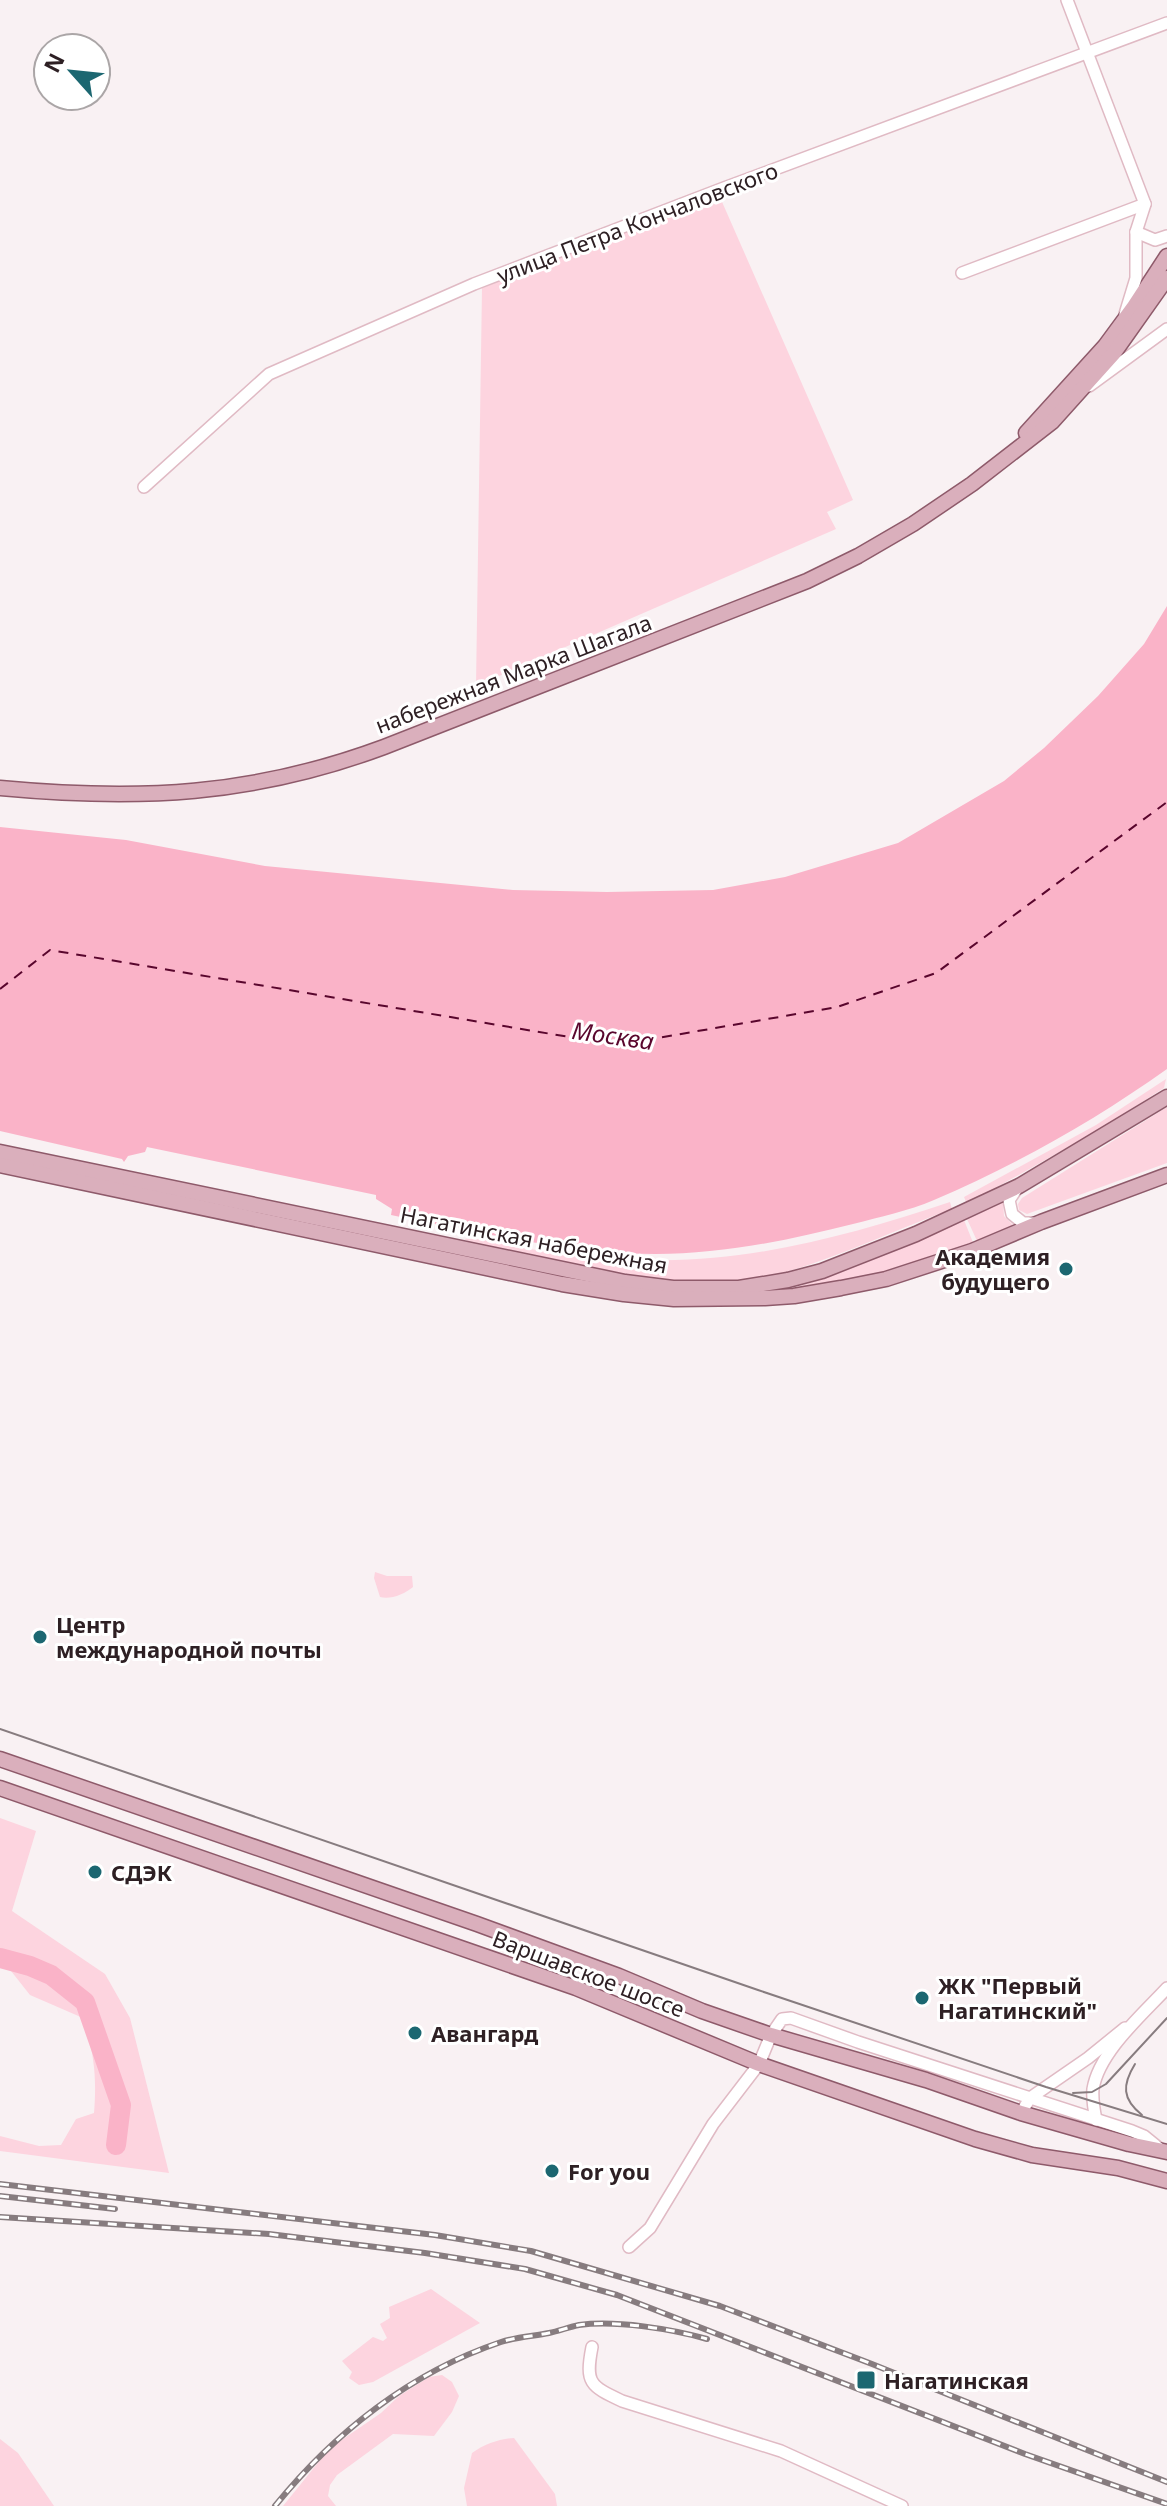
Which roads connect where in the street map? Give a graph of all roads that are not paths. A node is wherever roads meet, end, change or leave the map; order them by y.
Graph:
1 (1067, 0) edge
2 (1167, 23) edge
3 (1088, 54) junction
4 (1145, 204) junction
5 (1136, 232) junction
6 (1167, 236) edge
7 (1167, 256) edge
8 (962, 273) dead end
9 (1167, 278) edge
10 (1120, 326) junction
11 (1167, 329) edge
12 (1082, 391) junction
13 (1001, 460) junction
14 (144, 487) dead end
15 (0, 788) edge
16 (1167, 1097) edge
17 (0, 1152) edge
18 (0, 1165) edge
19 (1167, 1175) edge
20 (1019, 1186) junction
21 (1041, 1222) junction
22 (0, 1759) edge
23 (0, 1788) edge
24 (1167, 1988) edge
25 (1135, 2021) junction
26 (771, 2035) junction
27 (759, 2064) junction
28 (1030, 2098) junction
29 (1021, 2113) junction
30 (1096, 2120) junction
31 (1164, 2151) edge
32 (1167, 2181) edge
33 (629, 2247) dead end
34 (592, 2347) dead end
35 (902, 2506) edge

1 - 3 street
2 - 3 street, улица Петра Кончаловского
3 - 4 street
3 - 14 street, улица Петра Кончаловского
4 - 5 street
4 - 8 street
5 - 6 street
5 - 10 street
7 - 10 main road, набережная Марка Шагала
9 - 12 main road, набережная Марка Шагала
10 - 13 main road, набережная Марка Шагала
11 - 12 street
12 - 13 main road, набережная Марка Шагала
13 - 15 main road, набережная Марка Шагала
16 - 20 main road, Нагатинская набережная
17 - 20 main road, Нагатинская набережная
18 - 21 main road, Нагатинская набережная
19 - 21 main road, Нагатинская набережная
20 - 21 street
22 - 26 main road, Варшавское шоссе
23 - 27 main road, Варшавское шоссе
24 - 25 street
25 - 28 street
25 - 30 street
26 - 27 street
26 - 28 street
26 - 29 main road, Варшавское шоссе
27 - 32 main road, Варшавское шоссе
27 - 33 street
28 - 29 street
28 - 30 street
29 - 31 main road, Варшавское шоссе
30 - 31 street
34 - 35 street

